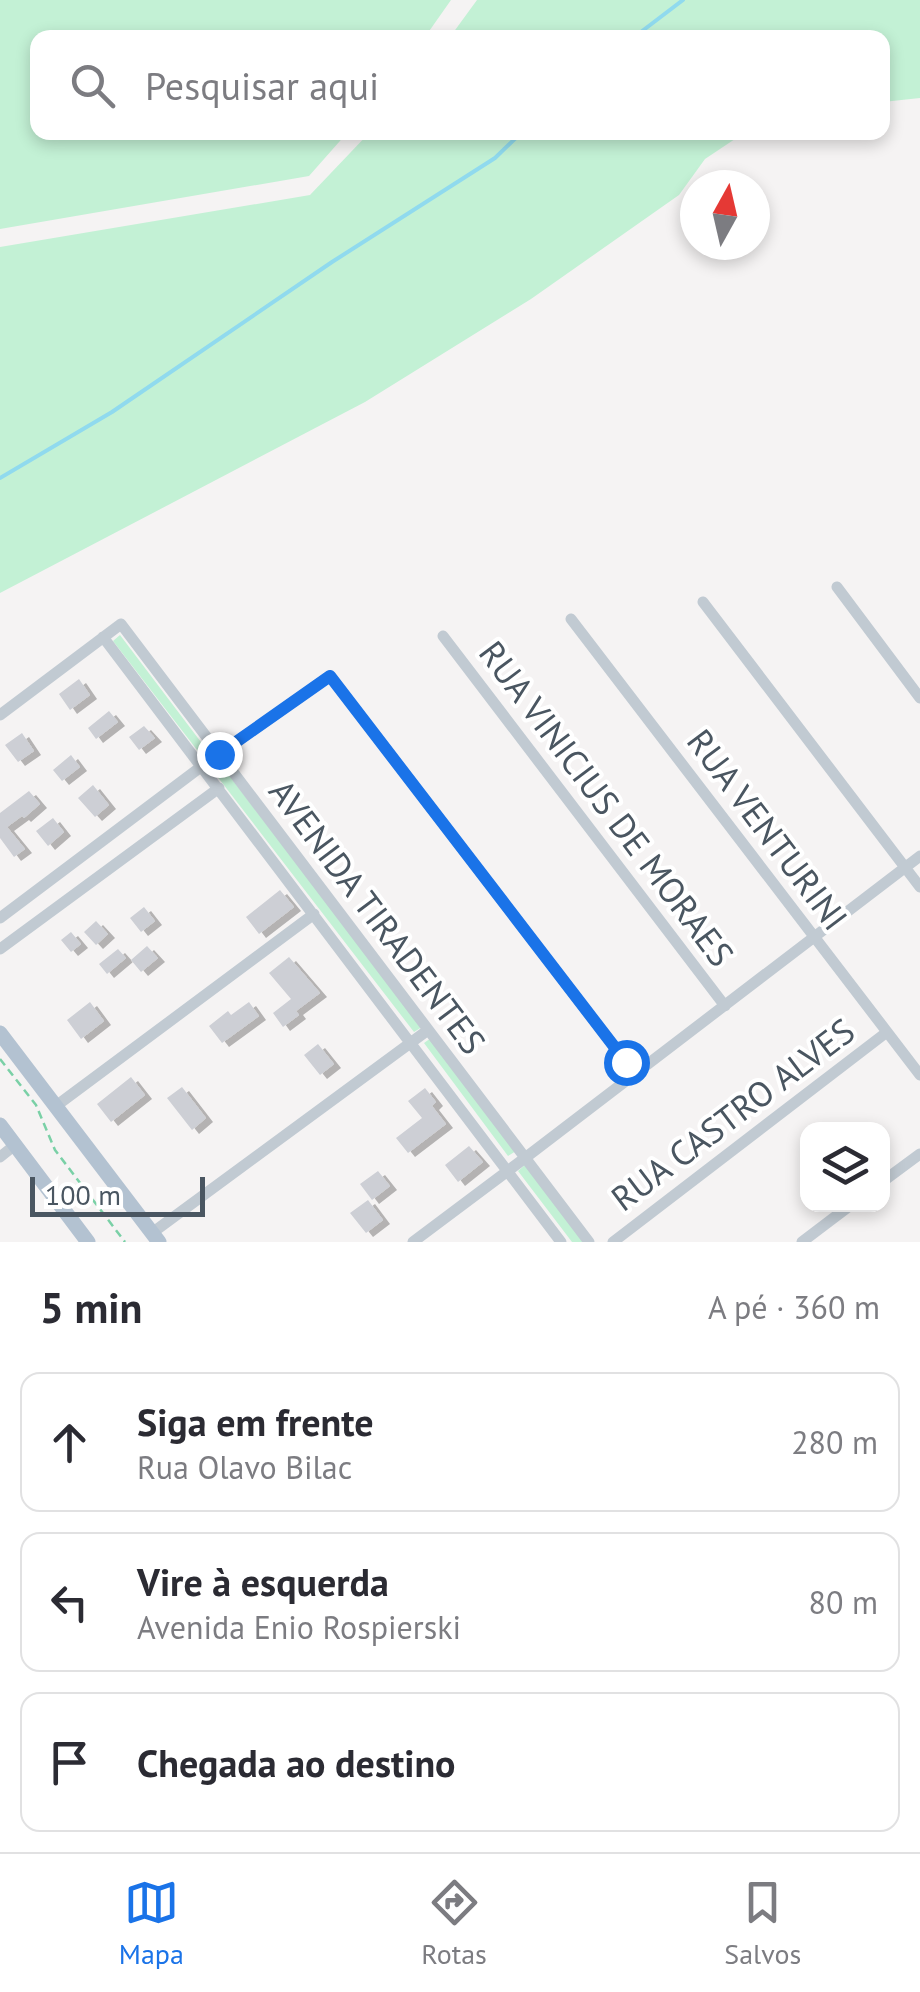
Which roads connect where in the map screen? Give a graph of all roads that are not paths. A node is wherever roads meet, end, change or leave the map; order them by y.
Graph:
1 (837, 587) dead end
2 (703, 602) dead end
3 (572, 618) dead end
4 (443, 636) dead end
5 (103, 637) junction
6 (920, 698) edge
7 (0, 715) edge
8 (219, 754) junction
9 (202, 766) junction
10 (219, 788) junction
11 (920, 856) edge
12 (905, 868) junction
13 (920, 887) edge
14 (314, 914) junction
15 (0, 918) edge
16 (814, 937) junction
17 (0, 950) edge
18 (725, 1006) junction
19 (428, 1030) junction
20 (0, 1032) edge
21 (887, 1032) junction
22 (410, 1042) junction
23 (636, 1074) junction
24 (920, 1075) edge
25 (56, 1106) junction
26 (0, 1125) edge
27 (15, 1145) junction
28 (920, 1154) edge
29 (0, 1157) edge
30 (526, 1158) junction
31 (508, 1171) junction
32 (890, 1176) edge
33 (841, 1212) edge
34 (156, 1238) edge
35 (88, 1242) edge
36 (412, 1242) edge
37 (562, 1242) edge
38 (589, 1242) edge
39 (613, 1242) edge
40 (802, 1242) edge

1 - 6 street
2 - 12 street
3 - 16 street, RUA VENTURINI
4 - 18 street, RUA VINICIUS DE MORAES
5 - 7 street
5 - 8 street, AVENIDA TIRADENTES
5 - 9 street, AVENIDA TIRADENTES
8 - 9 street
8 - 19 street, AVENIDA TIRADENTES
8 - 23 street
9 - 10 street, AVENIDA TIRADENTES
9 - 15 street
10 - 14 street, AVENIDA TIRADENTES
10 - 17 street
11 - 12 street
12 - 13 street
12 - 16 street
14 - 22 street, AVENIDA TIRADENTES
14 - 25 street
16 - 18 street
16 - 21 street, RUA VENTURINI
18 - 23 street
19 - 22 street
19 - 30 street, AVENIDA TIRADENTES
20 - 25 main road
21 - 24 street, RUA VENTURINI
21 - 39 street, RUA CASTRO ALVES
22 - 31 street, AVENIDA TIRADENTES
22 - 34 street
23 - 30 street
25 - 34 main road
26 - 27 main road
27 - 29 street
27 - 35 main road
28 - 32 street
30 - 31 street
30 - 38 street, AVENIDA TIRADENTES
31 - 36 street
31 - 37 street, AVENIDA TIRADENTES
33 - 40 street

